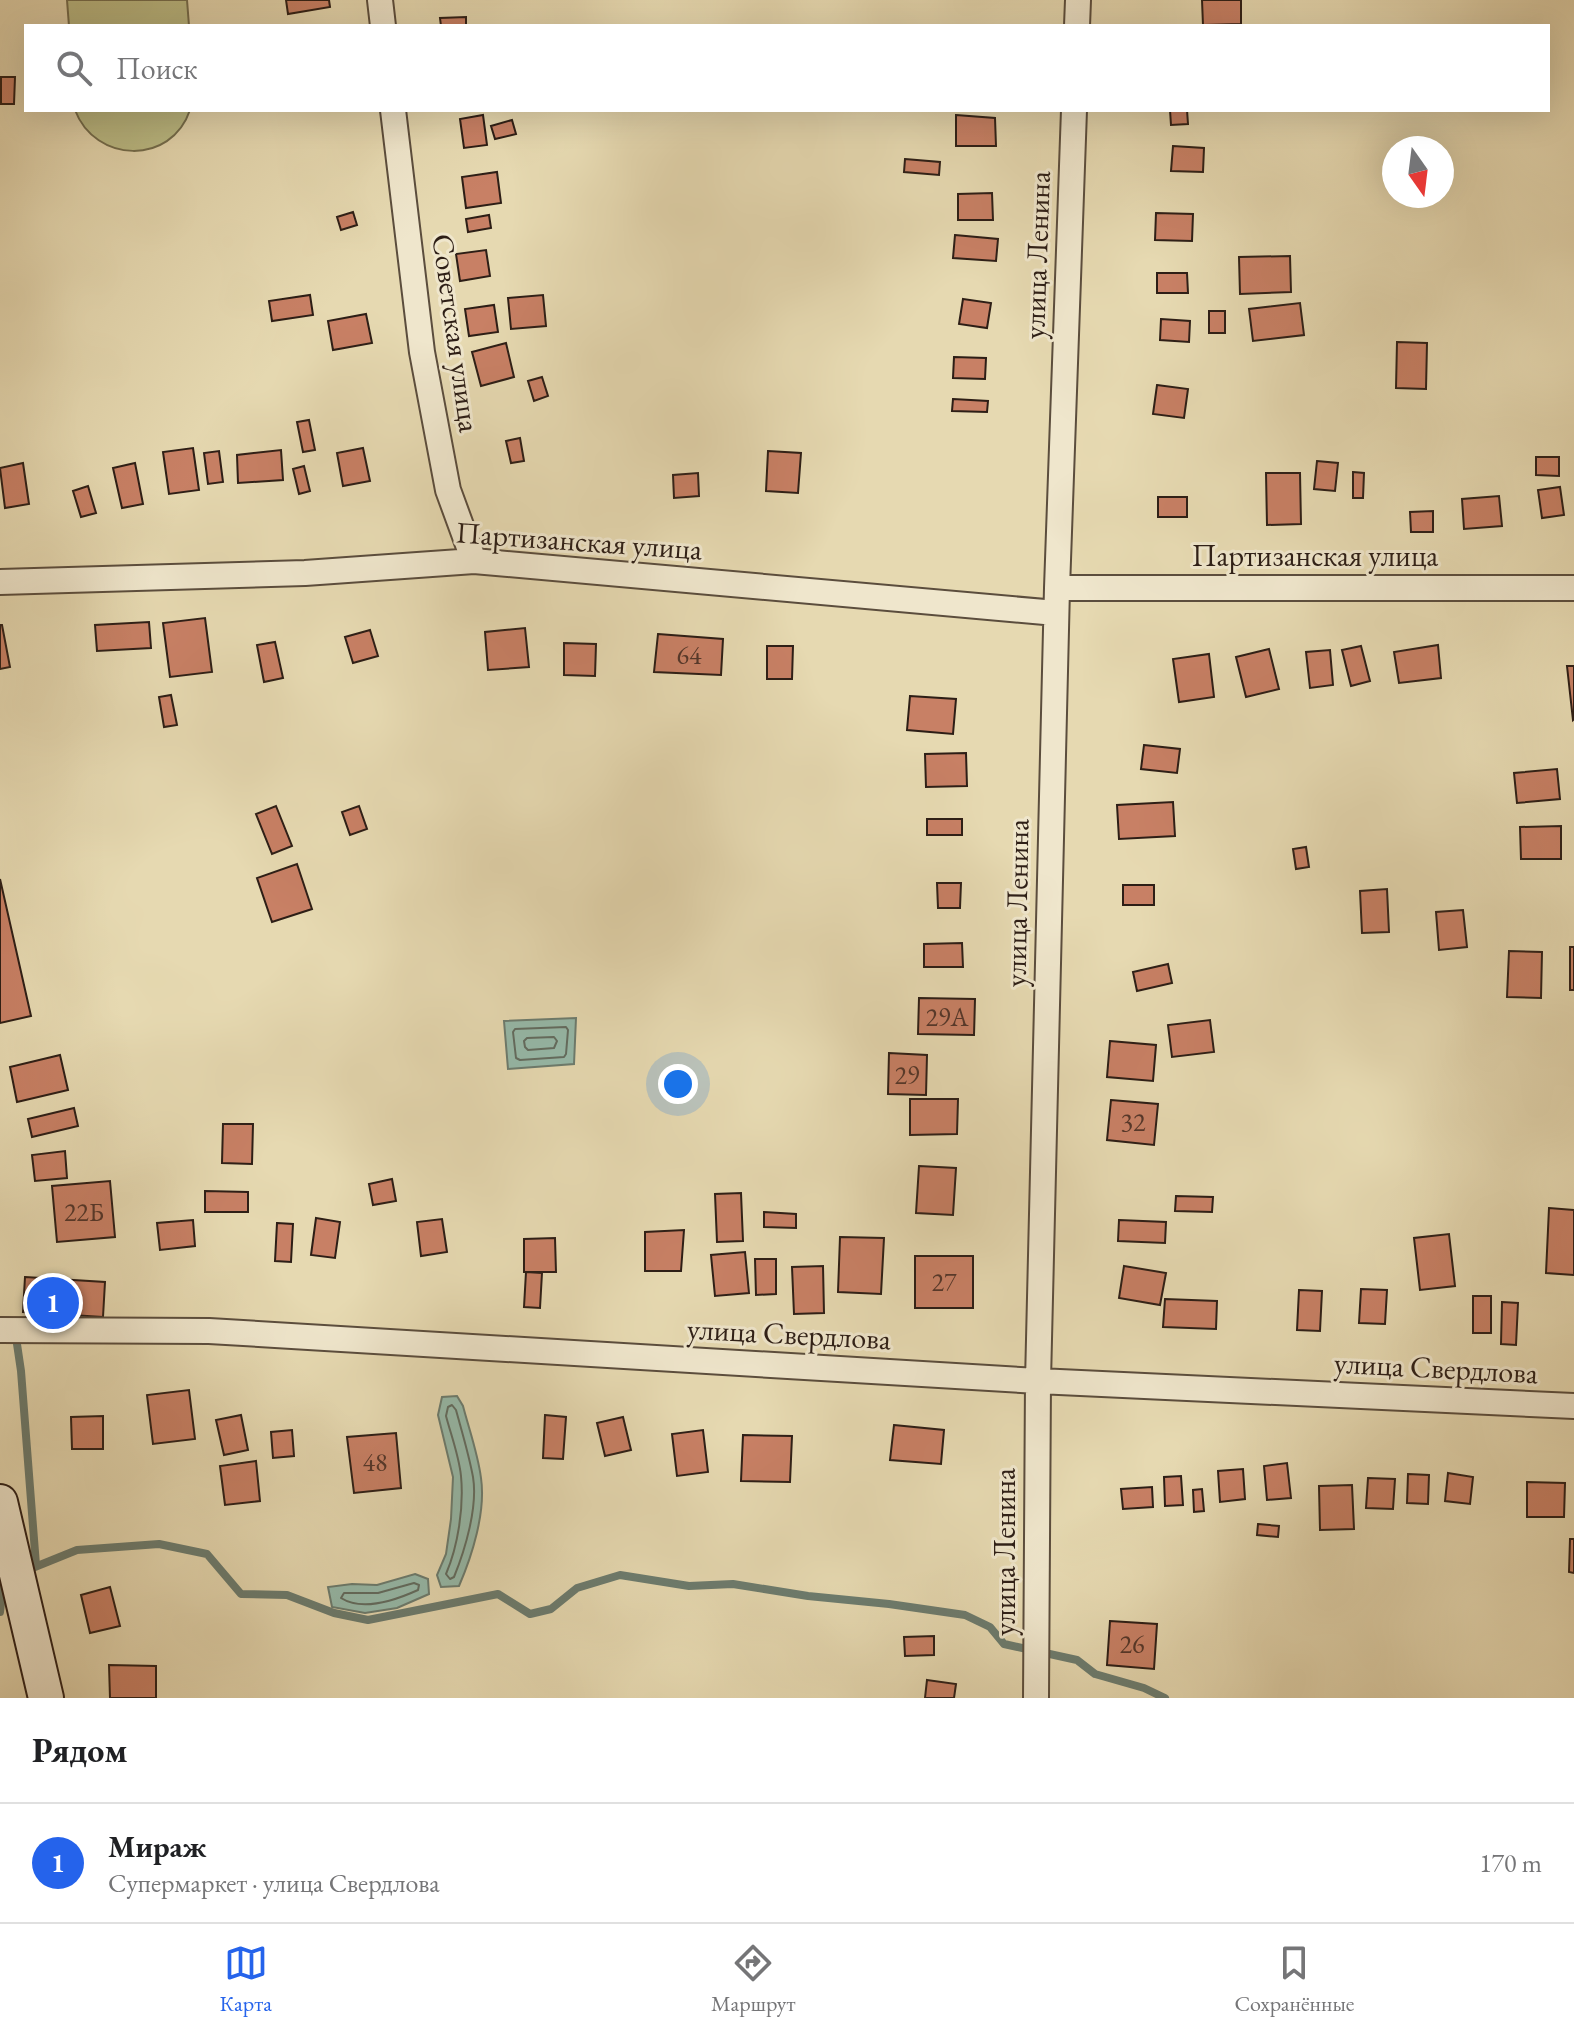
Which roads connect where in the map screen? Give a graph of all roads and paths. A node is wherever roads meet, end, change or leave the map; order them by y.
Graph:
1 (380, 0) edge
2 (1078, 0) edge
3 (383, 24) edge
4 (1077, 24) edge
5 (393, 112) edge
6 (1074, 112) edge
7 (474, 561) junction
8 (0, 582) edge
9 (1574, 588) edge
10 (1056, 600) junction
11 (0, 1330) edge
12 (1038, 1381) junction
13 (1574, 1406) edge
14 (0, 1502) edge
15 (1035, 1693) edge
16 (46, 1698) edge

1 - 3 street
2 - 4 street
5 - 7 street, Советская улица
6 - 10 street, улица Ленина
7 - 8 street, Партизанская улица
7 - 10 street, Партизанская улица
9 - 10 street, Партизанская улица
10 - 12 street, улица Ленина
11 - 12 street, улица Свердлова
12 - 13 street, улица Свердлова
12 - 15 street, улица Ленина
14 - 16 main road

